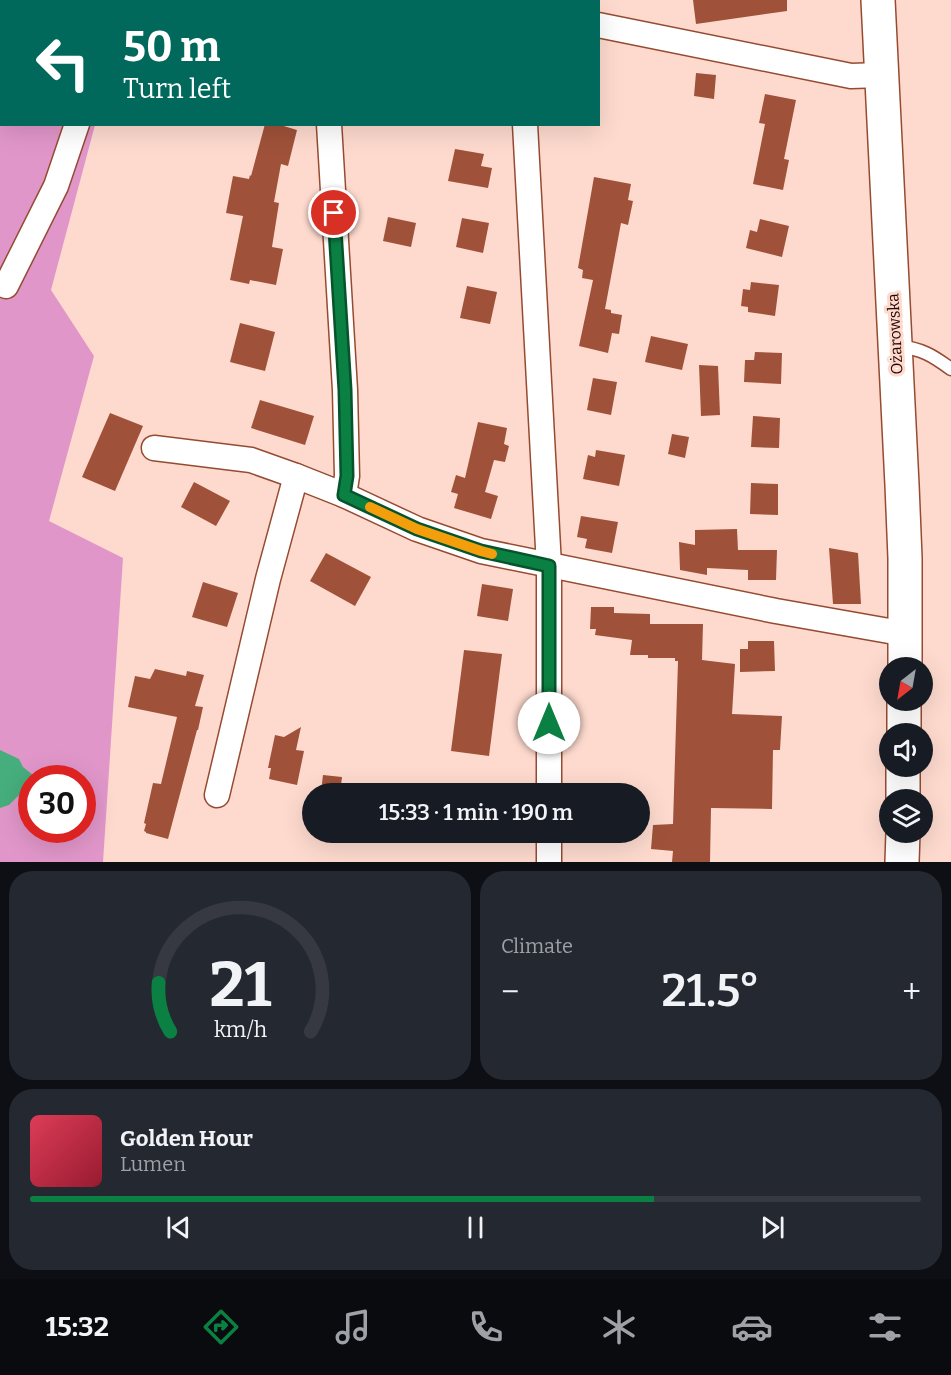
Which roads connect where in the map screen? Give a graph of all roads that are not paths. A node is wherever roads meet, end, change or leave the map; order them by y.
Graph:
1 (878, 0) edge
2 (600, 25) edge
3 (880, 75) junction
4 (77, 126) edge
5 (329, 126) edge
6 (525, 126) edge
7 (6, 286) dead end
8 (895, 345) junction
9 (951, 369) edge
10 (154, 448) dead end
11 (296, 476) junction
12 (344, 495) junction
13 (549, 566) junction
14 (906, 634) junction
15 (905, 657) edge
16 (549, 783) edge
17 (217, 795) dead end
18 (549, 843) edge
19 (903, 843) edge
20 (549, 862) edge
21 (902, 862) edge

1 - 3 main road, Ożarowska
2 - 3 street
3 - 8 main road, Ożarowska
4 - 7 street
5 - 12 street
6 - 13 street
8 - 9 lane
8 - 14 main road, Ożarowska
10 - 11 street
11 - 12 street
11 - 17 street
12 - 13 street
13 - 14 street
13 - 16 street
14 - 15 main road, Ożarowska
18 - 20 street
19 - 21 main road

